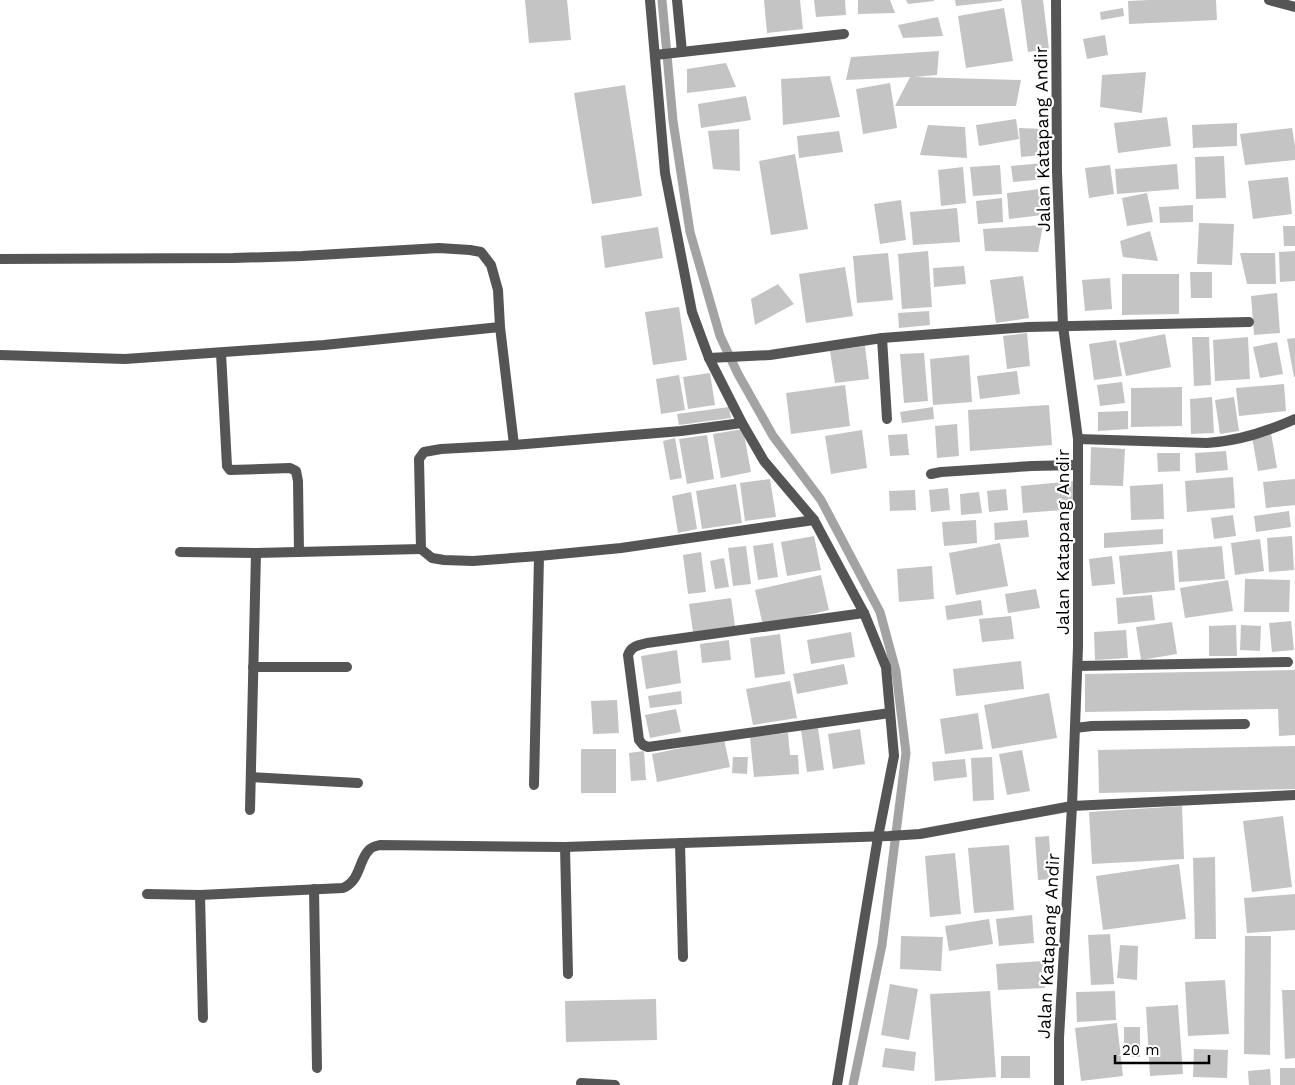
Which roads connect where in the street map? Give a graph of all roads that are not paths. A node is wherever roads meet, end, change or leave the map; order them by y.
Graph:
1 (650, 0) edge
2 (677, 0) edge
3 (1056, 0) edge
4 (1269, 0) edge
5 (1295, 7) edge
6 (844, 34) dead end
7 (668, 54) junction
8 (0, 259) edge
9 (1249, 322) dead end
10 (1062, 326) junction
11 (500, 328) junction
12 (882, 338) junction
13 (221, 353) junction
14 (0, 355) edge
15 (712, 358) junction
16 (887, 419) dead end
17 (1295, 419) edge
18 (742, 423) junction
19 (1078, 439) junction
20 (514, 446) junction
21 (1077, 465) junction
22 (931, 474) dead end
23 (814, 520) junction
24 (421, 549) junction
25 (180, 552) dead end
26 (299, 552) junction
27 (256, 553) junction
28 (539, 556) junction
29 (864, 613) junction
30 (1288, 662) dead end
31 (1078, 666) junction
32 (253, 667) junction
33 (348, 668) dead end
34 (890, 713) junction
35 (1245, 724) dead end
36 (1075, 728) junction
37 (251, 777) junction
38 (358, 783) dead end
39 (534, 785) dead end
40 (1295, 795) edge
41 (1072, 806) junction
42 (250, 810) dead end
43 (884, 837) junction
44 (680, 844) junction
45 (565, 848) junction
46 (314, 889) junction
47 (147, 894) dead end
48 (200, 895) junction
49 (683, 957) dead end
50 (568, 974) dead end
51 (203, 1018) dead end
52 (317, 1068) dead end
53 (581, 1083) dead end
54 (615, 1085) edge
55 (837, 1085) edge
56 (1059, 1085) edge

1 - 7 street
2 - 7 street
3 - 10 street, Jalan Katapang Andir
4 - 5 street
6 - 7 street
7 - 15 street
8 - 11 street
9 - 10 street
10 - 12 street
10 - 19 street, Jalan Katapang Andir
11 - 13 street
11 - 20 street
12 - 15 street
12 - 16 street
13 - 14 street
13 - 26 street
15 - 18 street
17 - 19 street
18 - 20 street
18 - 23 street
19 - 21 street, Jalan Katapang Andir
20 - 24 street
21 - 22 street
21 - 31 street, Jalan Katapang Andir
23 - 28 street
23 - 29 street
24 - 26 street
24 - 28 street
25 - 27 street
26 - 27 street
27 - 32 street
28 - 39 street
29 - 34 street
29 - 34 street
30 - 31 street
31 - 36 street, Jalan Katapang Andir
32 - 33 street
32 - 37 street
34 - 43 street
35 - 36 street
36 - 41 street, Jalan Katapang Andir
37 - 38 street
37 - 42 street
40 - 41 street
41 - 43 street
41 - 56 street, Jalan Katapang Andir
43 - 44 street
43 - 55 street
44 - 45 street
44 - 49 street
45 - 46 street
45 - 50 street
46 - 48 street
46 - 52 street
47 - 48 street
48 - 51 street
53 - 54 street

